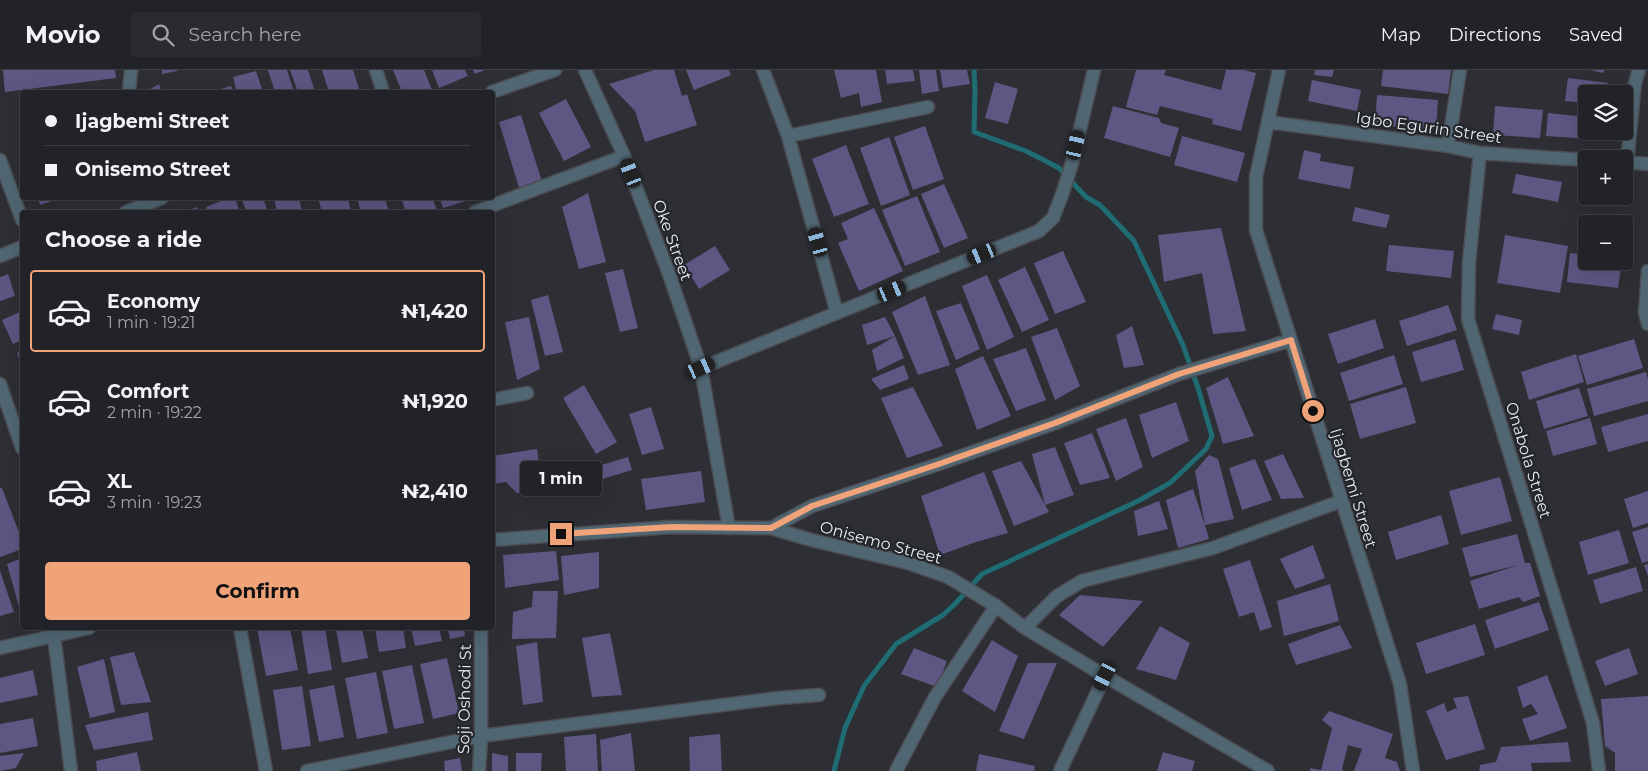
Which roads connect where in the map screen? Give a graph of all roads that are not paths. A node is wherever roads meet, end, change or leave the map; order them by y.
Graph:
1 (130, 70) edge
2 (376, 70) edge
3 (555, 70) edge
4 (585, 70) edge
5 (763, 70) edge
6 (1094, 70) edge
7 (1279, 70) edge
8 (1460, 70) edge
9 (1638, 70) edge
10 (129, 90) edge
11 (382, 90) edge
12 (495, 91) edge
13 (928, 107) dead end
14 (1268, 122) junction
15 (788, 136) junction
16 (1448, 146) junction
17 (1627, 150) edge
18 (1480, 153) junction
19 (624, 156) junction
20 (1578, 159) edge
21 (0, 160) edge
22 (1633, 163) edge
23 (1648, 164) edge
24 (156, 200) edge
25 (133, 208) edge
26 (480, 210) edge
27 (20, 215) edge
28 (20, 248) edge
29 (0, 256) edge
30 (1648, 271) edge
31 (838, 313) junction
32 (1648, 324) edge
33 (1291, 340) junction
34 (701, 368) junction
35 (0, 384) edge
36 (527, 393) dead end
37 (495, 399) edge
38 (20, 442) edge
39 (1341, 501) junction
40 (729, 528) junction
41 (771, 528) junction
42 (495, 540) edge
43 (996, 606) junction
44 (1025, 628) junction
45 (78, 630) edge
46 (240, 630) edge
47 (481, 630) edge
48 (54, 636) junction
49 (0, 648) edge
50 (1105, 676) junction
51 (819, 695) dead end
52 (481, 736) junction
53 (1255, 767) edge
54 (72, 771) edge
55 (266, 771) edge
56 (307, 771) edge
57 (479, 771) edge
58 (896, 771) edge
59 (1060, 771) edge
60 (1268, 771) edge
61 (1413, 771) edge
62 (1599, 771) edge

1 - 10 street
2 - 11 street
3 - 12 street
4 - 19 street, Oke Street
5 - 15 street
6 - 31 street
7 - 14 street, Ijagbemi Street
8 - 16 street
9 - 17 street
13 - 15 street
14 - 16 street, Igbo Egurin Street
14 - 33 street, Ijagbemi Street
15 - 31 street
16 - 18 street, Igbo Egurin Street
18 - 20 street, Igbo Egurin Street
18 - 62 street, Onabola Street
19 - 26 street
19 - 34 street, Oke Street
21 - 27 street
22 - 23 street
24 - 25 street
28 - 29 street
30 - 32 street
31 - 34 street
33 - 39 street, Ijagbemi Street
33 - 41 street
34 - 40 street, Oke Street
35 - 38 street
36 - 37 street
39 - 44 street
39 - 61 street, Ijagbemi Street
40 - 41 street, Onisemo Street
40 - 42 street, Onisemo Street
41 - 43 street, Onisemo Street
43 - 44 street, Onisemo Street
43 - 58 street
44 - 50 street, Onisemo Street
45 - 48 street
46 - 55 street
47 - 52 street, Soji Oshodi St
48 - 49 street
48 - 54 street
50 - 53 street, Onisemo Street
50 - 59 street
51 - 52 street
52 - 56 street
52 - 57 street, Soji Oshodi St
53 - 60 street, Onisemo Street

